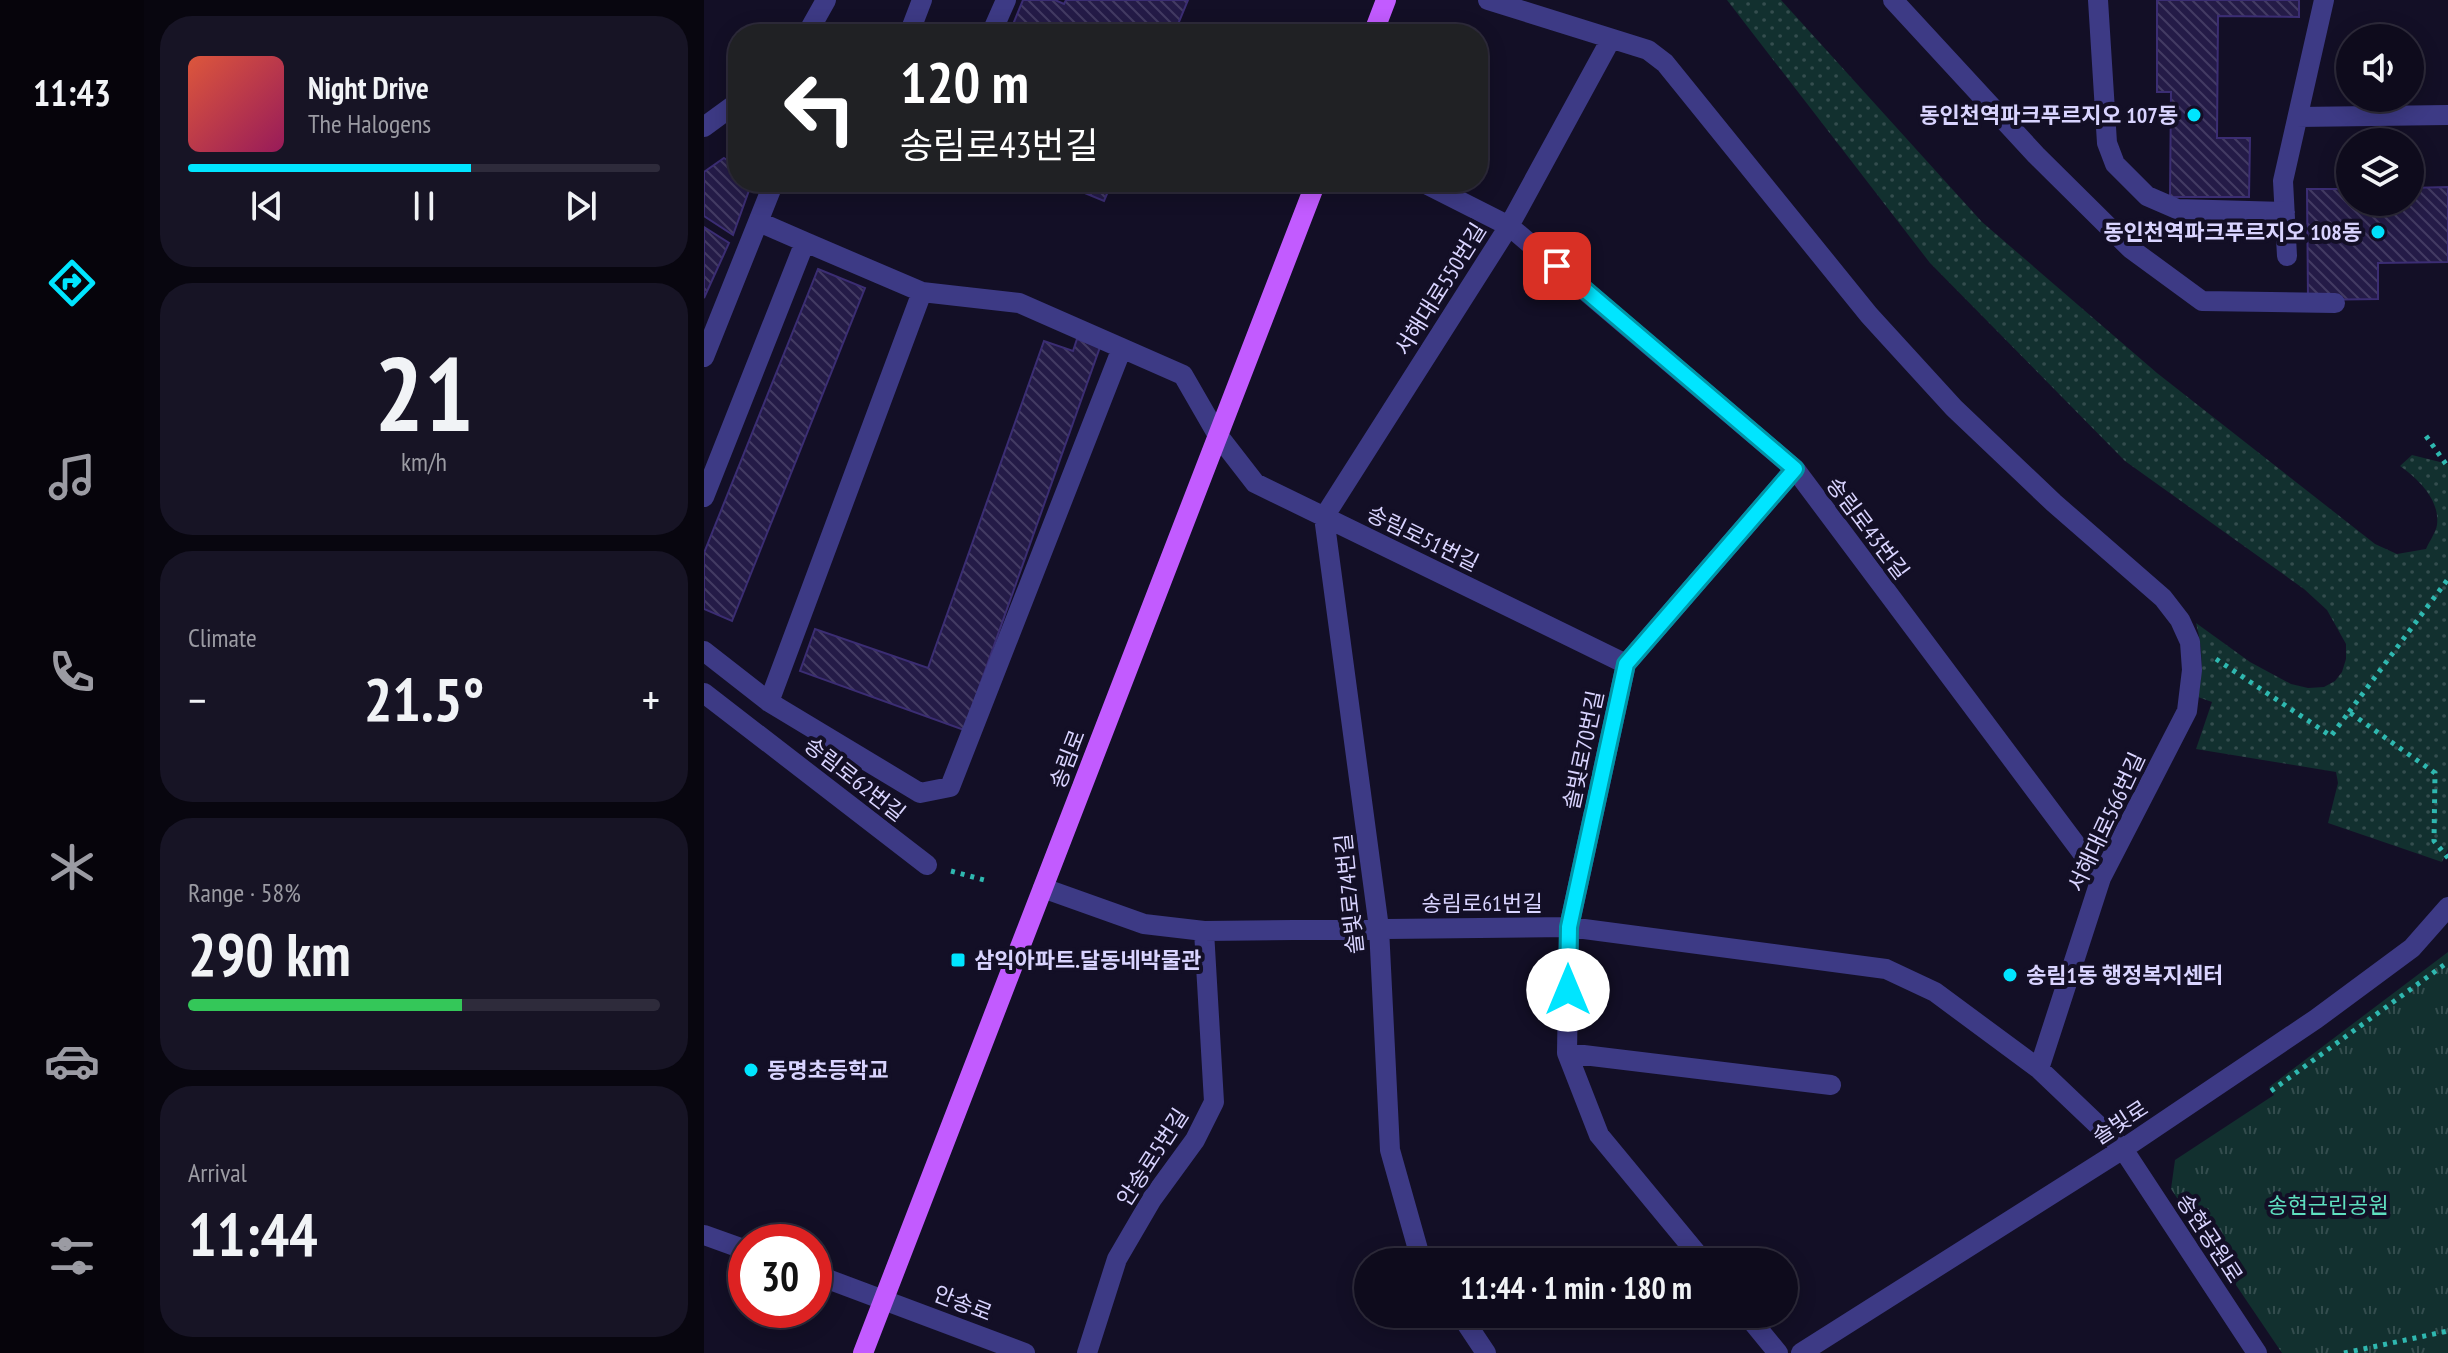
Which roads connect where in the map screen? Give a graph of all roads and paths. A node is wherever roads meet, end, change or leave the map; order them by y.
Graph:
1 (826, 0) edge
2 (922, 0) edge
3 (1006, 0) edge
4 (1386, 0) edge
5 (1488, 0) edge
6 (1893, 0) edge
7 (2098, 0) edge
8 (2324, 0) edge
9 (813, 24) edge
10 (913, 24) edge
11 (995, 24) edge
12 (1377, 24) edge
13 (1611, 39) junction
14 (728, 107) edge
15 (2448, 115) edge
16 (708, 117) edge
17 (2298, 117) junction
18 (770, 192) edge
19 (1312, 192) edge
20 (1442, 192) edge
21 (2285, 212) junction
22 (759, 222) junction
23 (1509, 226) junction
24 (805, 242) junction
25 (2287, 256) dead end
26 (922, 292) junction
27 (2335, 303) dead end
28 (1122, 348) junction
29 (704, 357) edge
30 (1217, 434) junction
31 (2426, 436) dead end
32 (2448, 467) edge
33 (1795, 469) junction
34 (704, 497) edge
35 (1324, 517) junction
36 (2448, 579) edge
37 (2190, 642) junction
38 (704, 651) edge
39 (1626, 664) junction
40 (704, 693) edge
41 (769, 702) junction
42 (2349, 712) junction
43 (2448, 858) edge
44 (927, 865) joint
45 (2101, 878) junction
46 (988, 881) dead end
47 (1043, 888) junction
48 (2448, 907) edge
49 (1569, 927) junction
50 (1379, 928) junction
51 (1204, 931) junction
52 (2448, 962) edge
53 (1567, 1053) junction
54 (2039, 1069) junction
55 (1831, 1085) dead end
56 (2271, 1091) dead end
57 (2123, 1149) junction
58 (704, 1235) edge
59 (728, 1244) edge
60 (1418, 1248) edge
61 (1692, 1248) edge
62 (832, 1280) edge
63 (884, 1298) junction
64 (1469, 1328) edge
65 (1757, 1328) edge
66 (2448, 1331) edge
67 (863, 1353) edge
68 (1025, 1353) edge
69 (1087, 1353) edge
70 (1486, 1353) edge
71 (1778, 1353) edge
72 (1801, 1353) edge
73 (2257, 1353) edge
74 (2344, 1353) edge

1 - 9 street
2 - 10 street
3 - 11 street
4 - 12 main road
5 - 13 street
6 - 27 street
7 - 21 street
8 - 17 street
13 - 23 street, 서해대로550번길
13 - 37 street
14 - 16 street
15 - 17 street
17 - 21 street
18 - 22 street
19 - 30 main road, 송림로
20 - 23 street, 송림로43번길
21 - 25 street
22 - 24 street, 송림로51번길
22 - 29 street
23 - 33 street, 송림로43번길
23 - 35 street, 서해대로550번길
24 - 26 street, 송림로51번길
24 - 34 street
26 - 28 street, 송림로51번길
26 - 41 street
28 - 30 street, 송림로51번길
28 - 41 street
30 - 35 street, 송림로51번길
30 - 47 main road, 송림로
31 - 32 path
33 - 39 street, 솔빛로70번길
33 - 45 street, 송림로43번길
35 - 39 street, 송림로51번길
35 - 50 street, 솔빛로74번길
36 - 42 path
37 - 42 path
37 - 45 street, 서해대로566번길
38 - 41 street
39 - 49 street, 솔빛로70번길
40 - 44 street, 송림로62번길
42 - 43 path
44 - 46 path
45 - 54 street, 서해대로566번길
47 - 51 street, 송림로61번길
47 - 63 main road, 송림로
48 - 57 street, 솔빛로
49 - 50 street, 송림로61번길
49 - 53 street, 솔빛로70번길
49 - 54 street, 송림로61번길
50 - 51 street, 송림로61번길
50 - 60 street, 솔빛로74번길
51 - 69 street, 안송로5번길
52 - 56 path
53 - 55 street
53 - 61 street, 솔빛로70번길
54 - 57 street
57 - 72 street, 솔빛로
57 - 73 street, 송현공원로
58 - 59 street
62 - 63 street, 안송로
63 - 67 main road, 송림로
63 - 68 street, 안송로
64 - 70 street
65 - 71 street
66 - 74 path

